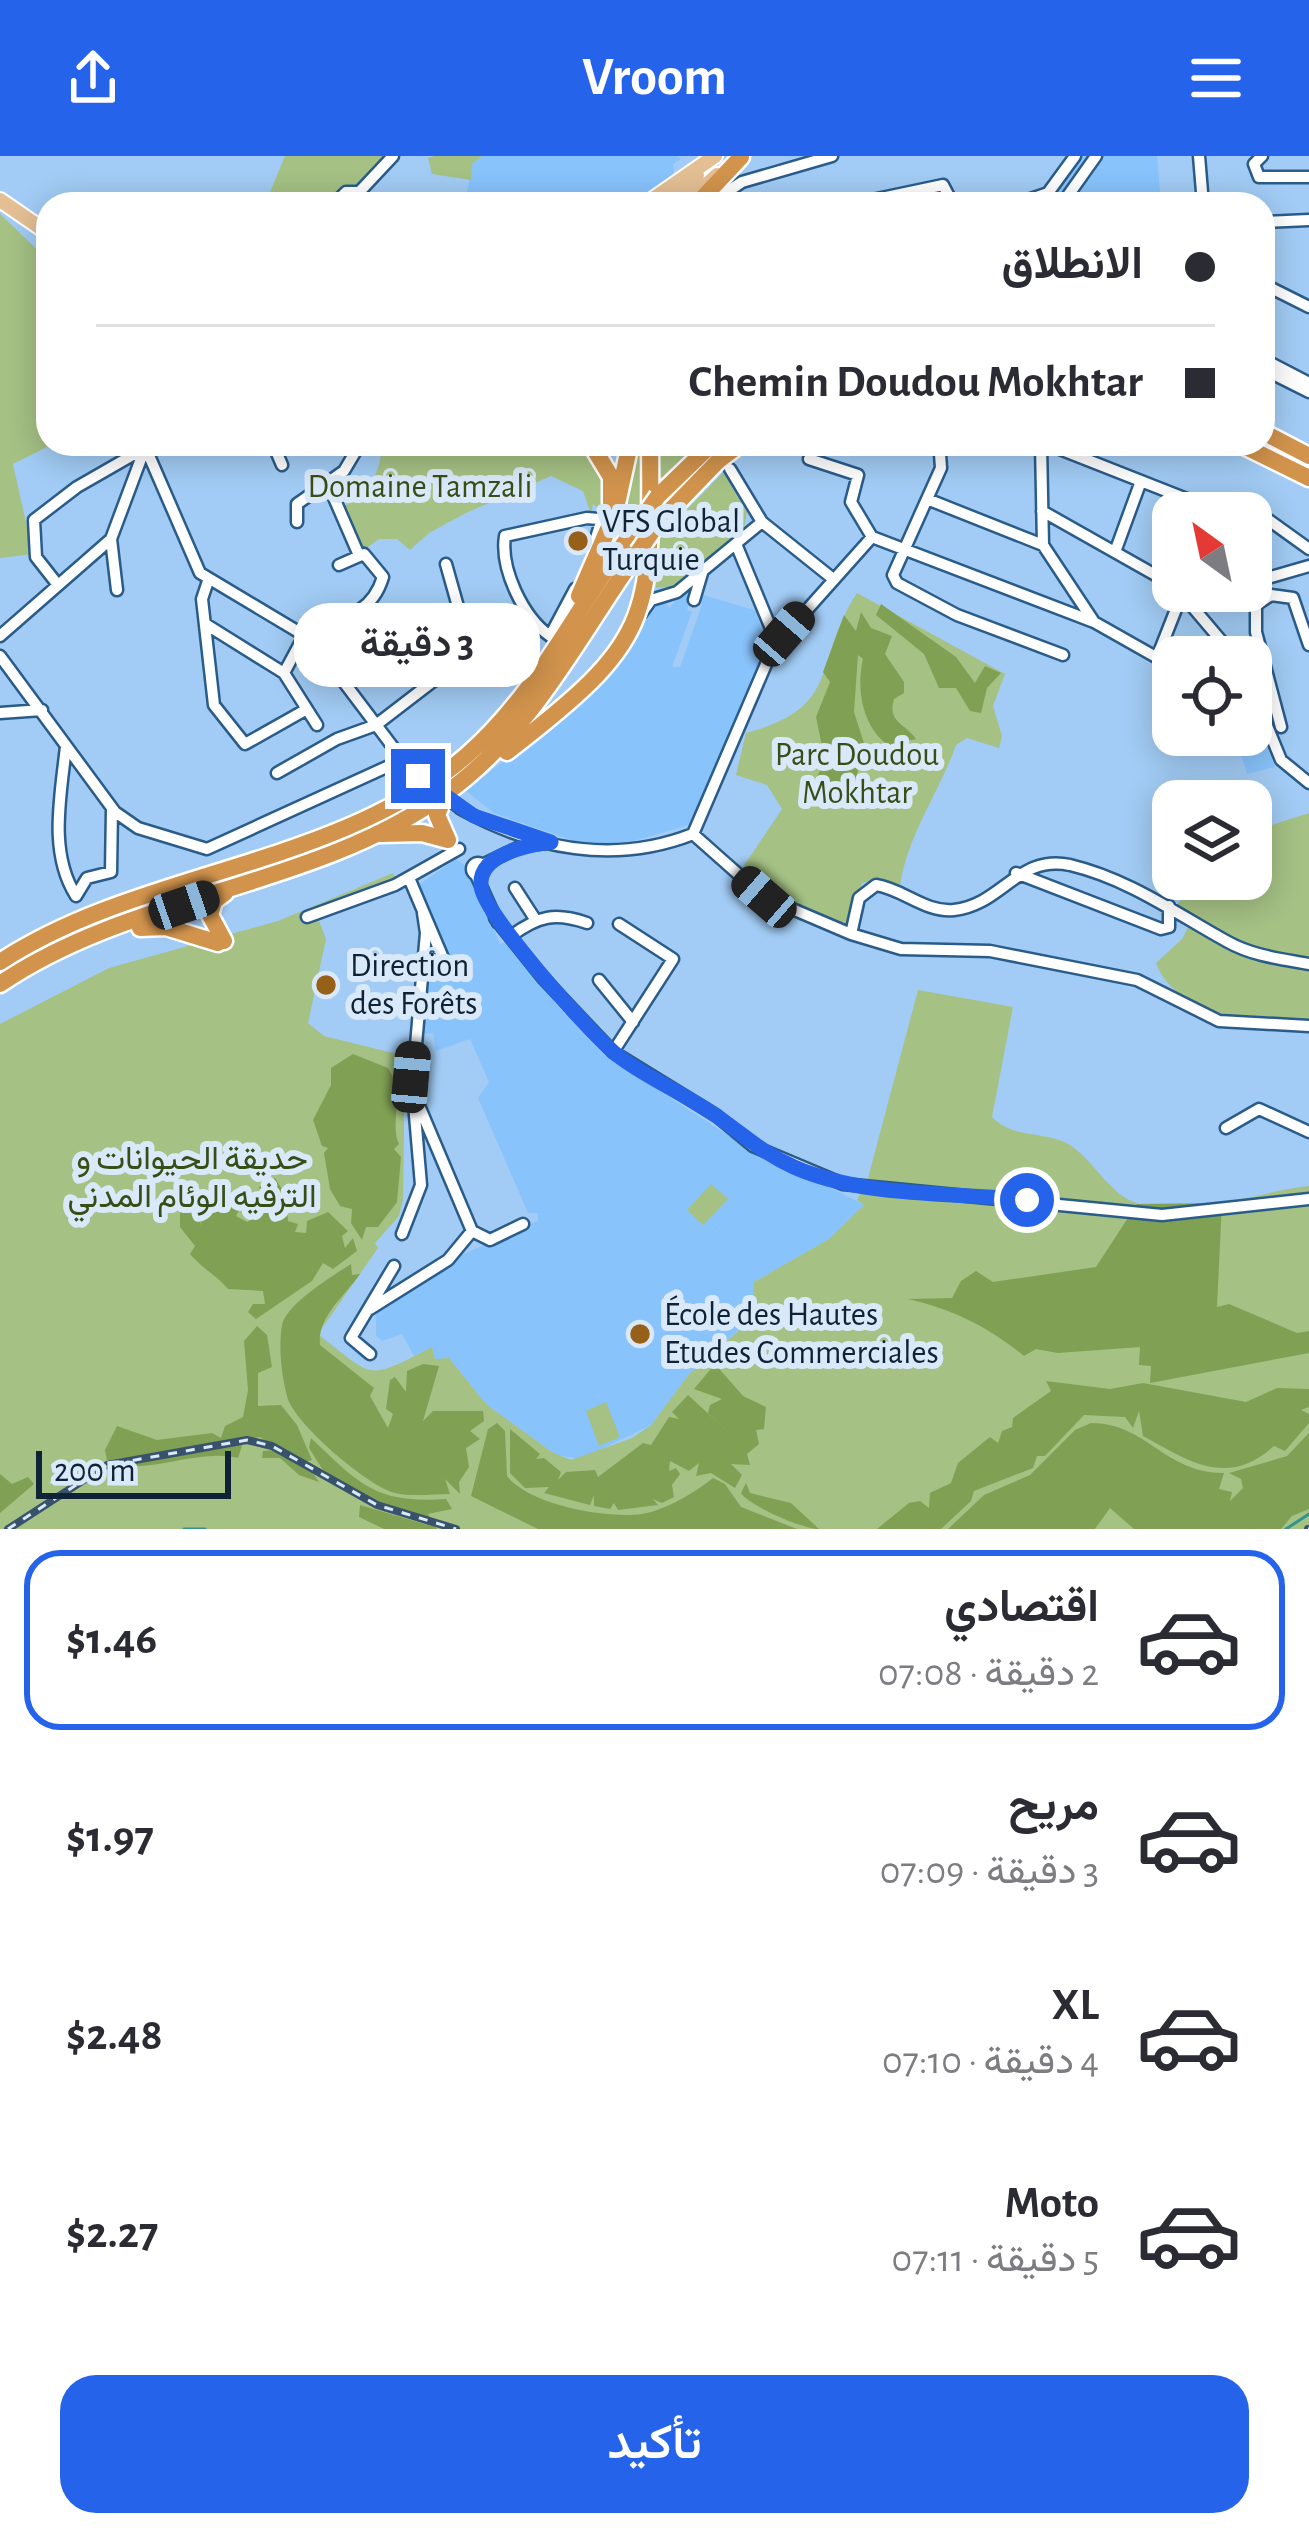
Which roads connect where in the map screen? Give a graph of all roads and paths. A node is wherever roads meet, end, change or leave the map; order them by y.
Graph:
1 (393, 156) edge
2 (717, 156) edge
3 (832, 156) edge
4 (1075, 156) edge
5 (1096, 156) edge
6 (1199, 156) edge
7 (1262, 156) edge
8 (742, 157) edge
9 (1309, 177) edge
10 (346, 192) edge
11 (358, 192) joint
12 (664, 192) edge
13 (681, 192) edge
14 (700, 192) edge
15 (709, 192) edge
16 (727, 192) edge
17 (905, 192) edge
18 (947, 192) edge
19 (1049, 192) edge
20 (1070, 192) edge
21 (1203, 192) edge
22 (0, 204) edge
23 (1309, 220) edge
24 (1275, 222) edge
25 (36, 229) edge
26 (1275, 290) edge
27 (1309, 308) edge
28 (1275, 366) edge
29 (1275, 374) edge
30 (1309, 387) edge
31 (1275, 438) edge
32 (129, 456) edge
33 (140, 456) edge
34 (148, 456) edge
35 (279, 456) edge
36 (354, 456) edge
37 (598, 456) edge
38 (627, 456) edge
39 (650, 456) edge
40 (940, 456) edge
41 (1044, 456) edge
42 (1075, 456) edge
43 (1264, 456) edge
44 (1309, 456) edge
45 (720, 458) edge
46 (809, 458) dead end
47 (283, 465) dead end
48 (1309, 478) edge
49 (1141, 481) junction
50 (328, 484) junction
51 (1169, 492) edge
52 (926, 500) junction
53 (1042, 511) junction
54 (605, 519) junction
55 (297, 522) dead end
56 (762, 522) junction
57 (1272, 522) edge
58 (649, 523) junction
59 (872, 537) junction
60 (111, 539) junction
61 (736, 544) junction
62 (1043, 545) junction
63 (905, 547) junction
64 (1309, 549) edge
65 (1115, 552) junction
66 (358, 553) junction
67 (596, 562) junction
68 (446, 564) dead end
69 (339, 566) dead end
70 (1309, 566) edge
71 (703, 570) junction
72 (1152, 574) edge
73 (832, 578) junction
74 (1272, 578) edge
75 (208, 581) junction
76 (58, 585) junction
77 (117, 590) dead end
78 (694, 600) dead end
79 (1197, 612) edge
80 (389, 616) dead end
81 (636, 622) junction
82 (1094, 622) junction
83 (206, 625) junction
84 (1307, 626) edge
85 (303, 633) junction
86 (0, 636) edge
87 (1217, 636) edge
88 (777, 643) junction
89 (1309, 645) edge
90 (1152, 653) edge
91 (1063, 655) dead end
92 (0, 656) edge
93 (284, 674) junction
94 (433, 682) junction
95 (42, 710) junction
96 (307, 710) junction
97 (0, 713) edge
98 (506, 717) junction
99 (376, 724) junction
100 (317, 725) dead end
101 (1281, 727) dead end
102 (1272, 738) edge
103 (66, 746) junction
104 (404, 762) junction
105 (277, 773) dead end
106 (1309, 783) edge
107 (446, 794) junction
108 (112, 808) junction
109 (497, 824) junction
110 (693, 834) junction
111 (551, 842) junction
112 (351, 843) junction
113 (524, 845) junction
114 (458, 848) junction
115 (480, 872) junction
116 (1016, 873) junction
117 (409, 878) junction
118 (246, 883) junction
119 (515, 889) dead end
120 (1169, 906) junction
121 (423, 913) junction
122 (307, 917) dead end
123 (535, 919) junction
124 (586, 923) dead end
125 (619, 923) dead end
126 (851, 934) junction
127 (509, 939) junction
128 (69, 946) junction
129 (443, 958) dead end
130 (0, 962) edge
131 (1309, 964) edge
132 (599, 980) dead end
133 (0, 984) edge
134 (633, 1022) junction
135 (1309, 1026) edge
136 (613, 1052) junction
137 (412, 1089) junction
138 (1226, 1128) dead end
139 (1309, 1132) edge
140 (1309, 1199) edge
141 (524, 1224) dead end
142 (472, 1231) junction
143 (402, 1234) dead end
144 (394, 1266) dead end
145 (370, 1309) junction
146 (370, 1354) dead end

1 - 11 street
2 - 12 main road
2 - 13 main road
3 - 16 street
4 - 19 street
5 - 20 street
6 - 21 street
7 - 9 street
8 - 14 main road
8 - 15 highway
10 - 11 street
17 - 18 street
22 - 25 main road
23 - 24 street
26 - 27 street
28 - 30 street
29 - 30 street
31 - 44 highway
32 - 76 street
33 - 60 street
34 - 75 street
35 - 47 street
36 - 50 street
37 - 54 highway
38 - 67 highway
39 - 81 highway
40 - 52 street
41 - 53 street
42 - 49 street
43 - 48 highway
45 - 56 street
45 - 58 highway
45 - 58 highway, bridge
46 - 59 street
49 - 51 street
49 - 65 street
50 - 55 street
50 - 66 street
52 - 62 street
52 - 63 street
53 - 62 street
53 - 65 street
54 - 54 street
54 - 67 highway
56 - 61 street
56 - 73 street
57 - 64 street
58 - 98 highway
58 - 107 highway, bridge
59 - 63 street
59 - 73 street
60 - 76 street
60 - 77 street
61 - 71 street
61 - 88 street
62 - 82 street
63 - 82 street
63 - 91 street
65 - 72 street
66 - 69 street
66 - 85 street
67 - 98 highway
68 - 94 street
70 - 74 street
71 - 78 street
71 - 81 street
73 - 88 street
75 - 83 street
75 - 85 street
76 - 86 street
79 - 87 street
80 - 94 street
81 - 107 highway
82 - 90 street
83 - 93 street
83 - 96 street
84 - 89 street
84 - 101 street
85 - 93 street
85 - 99 street
88 - 110 street
92 - 95 street
93 - 96 street
94 - 99 street
95 - 97 street
95 - 103 street
96 - 100 street
98 - 130 highway
99 - 104 street
99 - 105 street
102 - 106 street
103 - 108 street
103 - 108 street
104 - 108 street
104 - 109 street, bridge
107 - 112 highway
107 - 114 highway
109 - 111 street
109 - 113 street
110 - 111 street
110 - 126 street
111 - 113 street
112 - 114 highway
112 - 118 highway
113 - 115 street
114 - 115 street
114 - 117 street
115 - 127 street
116 - 120 street
116 - 120 street
116 - 126 street
117 - 121 street
117 - 122 street
118 - 128 highway
118 - 128 highway
119 - 123 street
120 - 131 street
121 - 129 street
121 - 137 street
123 - 124 street
123 - 127 street
125 - 134 street
126 - 135 street
127 - 136 street
128 - 133 highway
132 - 134 street
134 - 136 street
136 - 140 street
137 - 142 street
137 - 143 street
138 - 139 street
141 - 142 street
142 - 145 street
144 - 145 street
145 - 146 street

